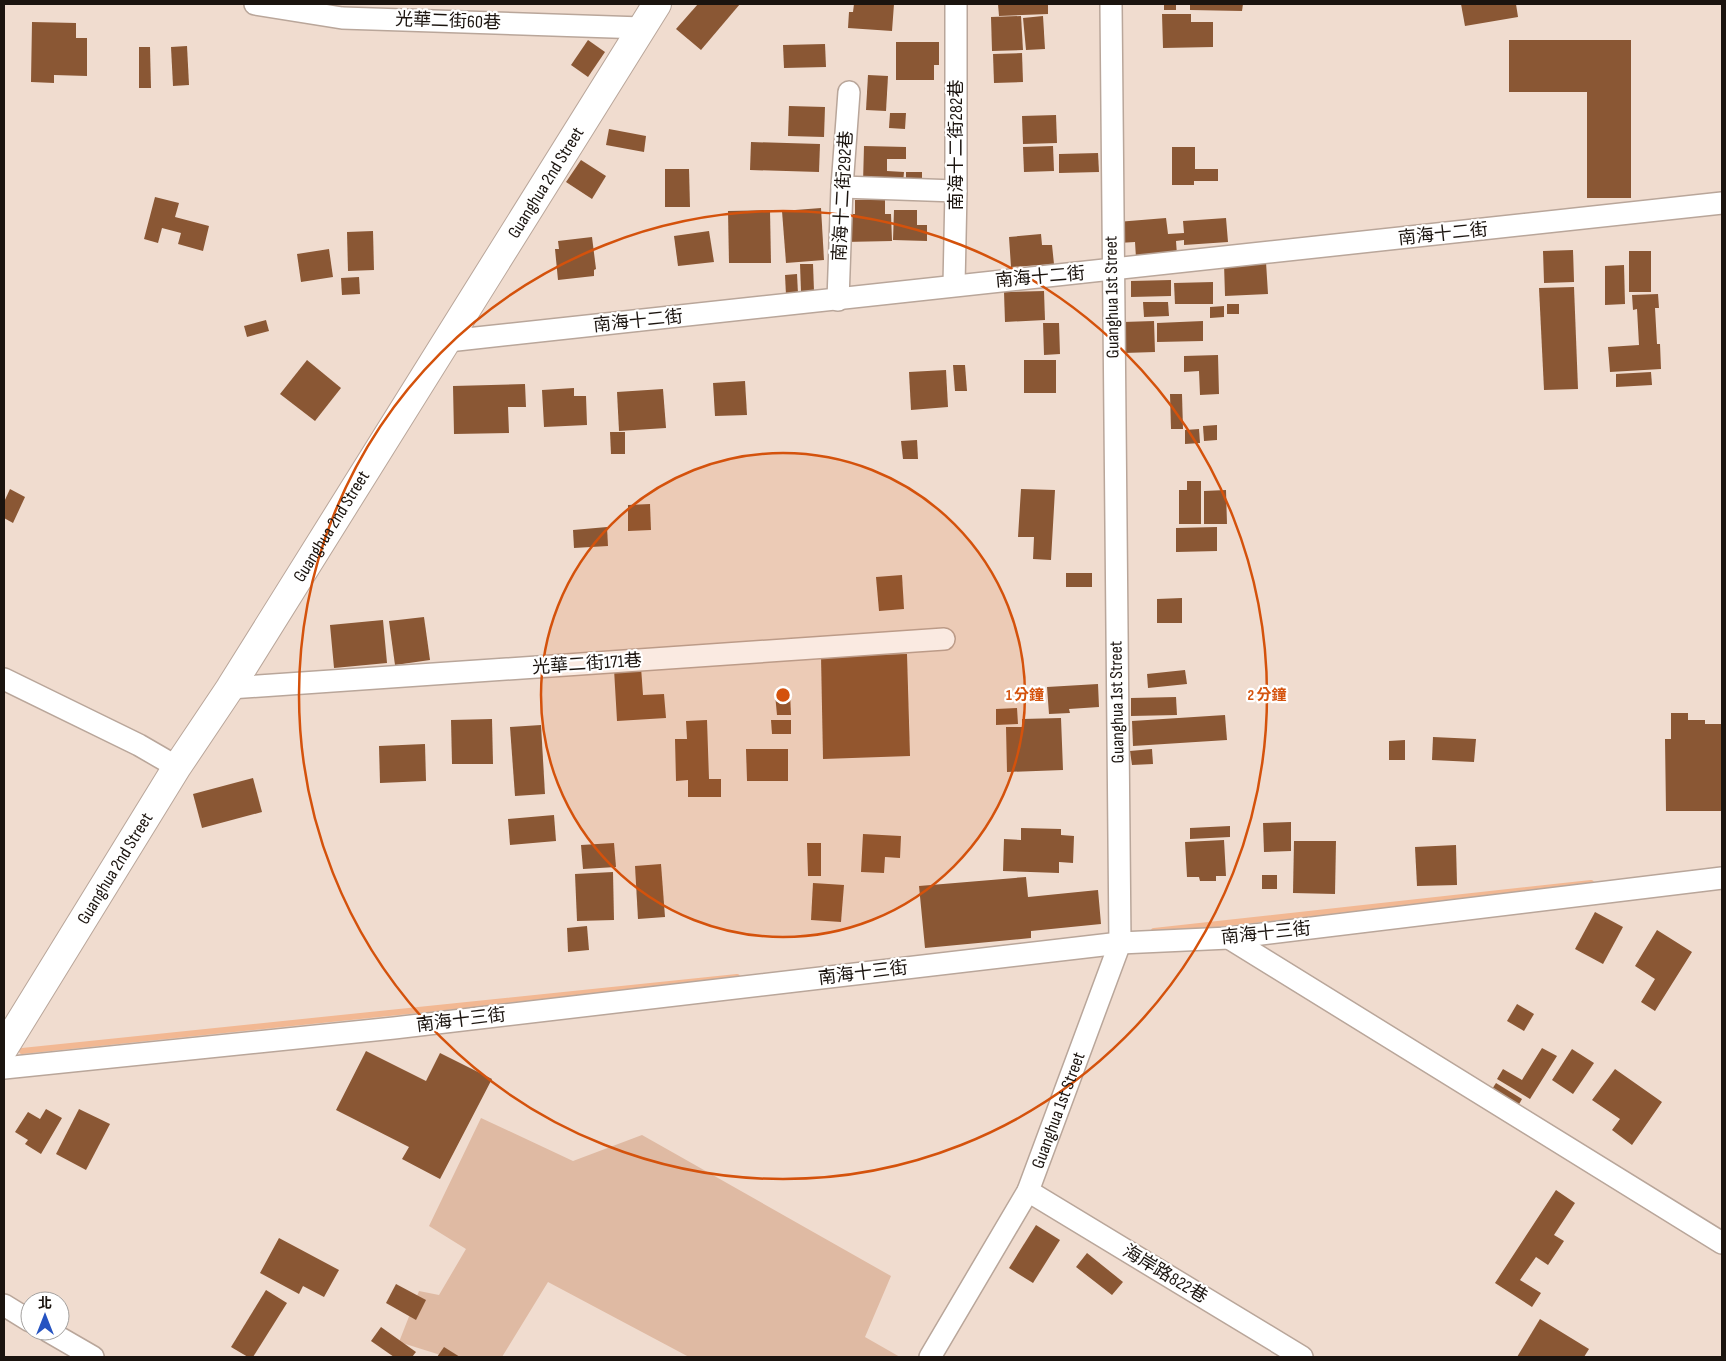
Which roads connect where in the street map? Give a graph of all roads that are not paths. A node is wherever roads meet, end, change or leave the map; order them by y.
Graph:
1 (255, 4) edge
2 (657, 4) edge
3 (956, 4) edge
4 (1111, 4) edge
5 (642, 28) junction
6 (849, 92) dead end
7 (842, 188) junction
8 (956, 191) junction
9 (1722, 203) edge
10 (1112, 271) junction
11 (954, 285) junction
12 (838, 300) junction
13 (448, 341) junction
14 (944, 639) dead end
15 (4, 679) edge
16 (230, 688) junction
17 (177, 767) junction
18 (1722, 878) edge
19 (1229, 938) junction
20 (1120, 944) junction
21 (4, 1048) edge
22 (4, 1068) edge
23 (1028, 1191) junction
24 (1722, 1243) edge
25 (4, 1306) edge
26 (20, 1315) edge
27 (65, 1341) edge
28 (93, 1357) edge
29 (930, 1357) edge
30 (1302, 1357) edge

1 - 5 street, 光華二街60巷
2 - 5 street, Guanghua 2nd Street
3 - 8 street, 南海十二街282巷
4 - 10 street, Guanghua 1st Street
5 - 13 street, Guanghua 2nd Street
6 - 7 street, 南海十二街292巷
7 - 8 street
7 - 12 street, 南海十二街292巷
8 - 11 street, 南海十二街282巷
9 - 10 street, 南海十二街
10 - 11 street, 南海十二街
10 - 20 street, Guanghua 1st Street
11 - 12 street, 南海十二街
12 - 13 street, 南海十二街
13 - 16 street, Guanghua 2nd Street
14 - 16 street, 光華二街171巷
15 - 17 street
16 - 17 street, Guanghua 2nd Street
17 - 21 street, Guanghua 2nd Street
18 - 19 street, 南海十三街
19 - 20 street, 南海十三街
19 - 24 street
20 - 22 street, 南海十三街
20 - 23 street, Guanghua 1st Street
23 - 29 street, Guanghua 1st Street
23 - 30 street, 海岸路822巷
25 - 26 street
27 - 28 street

